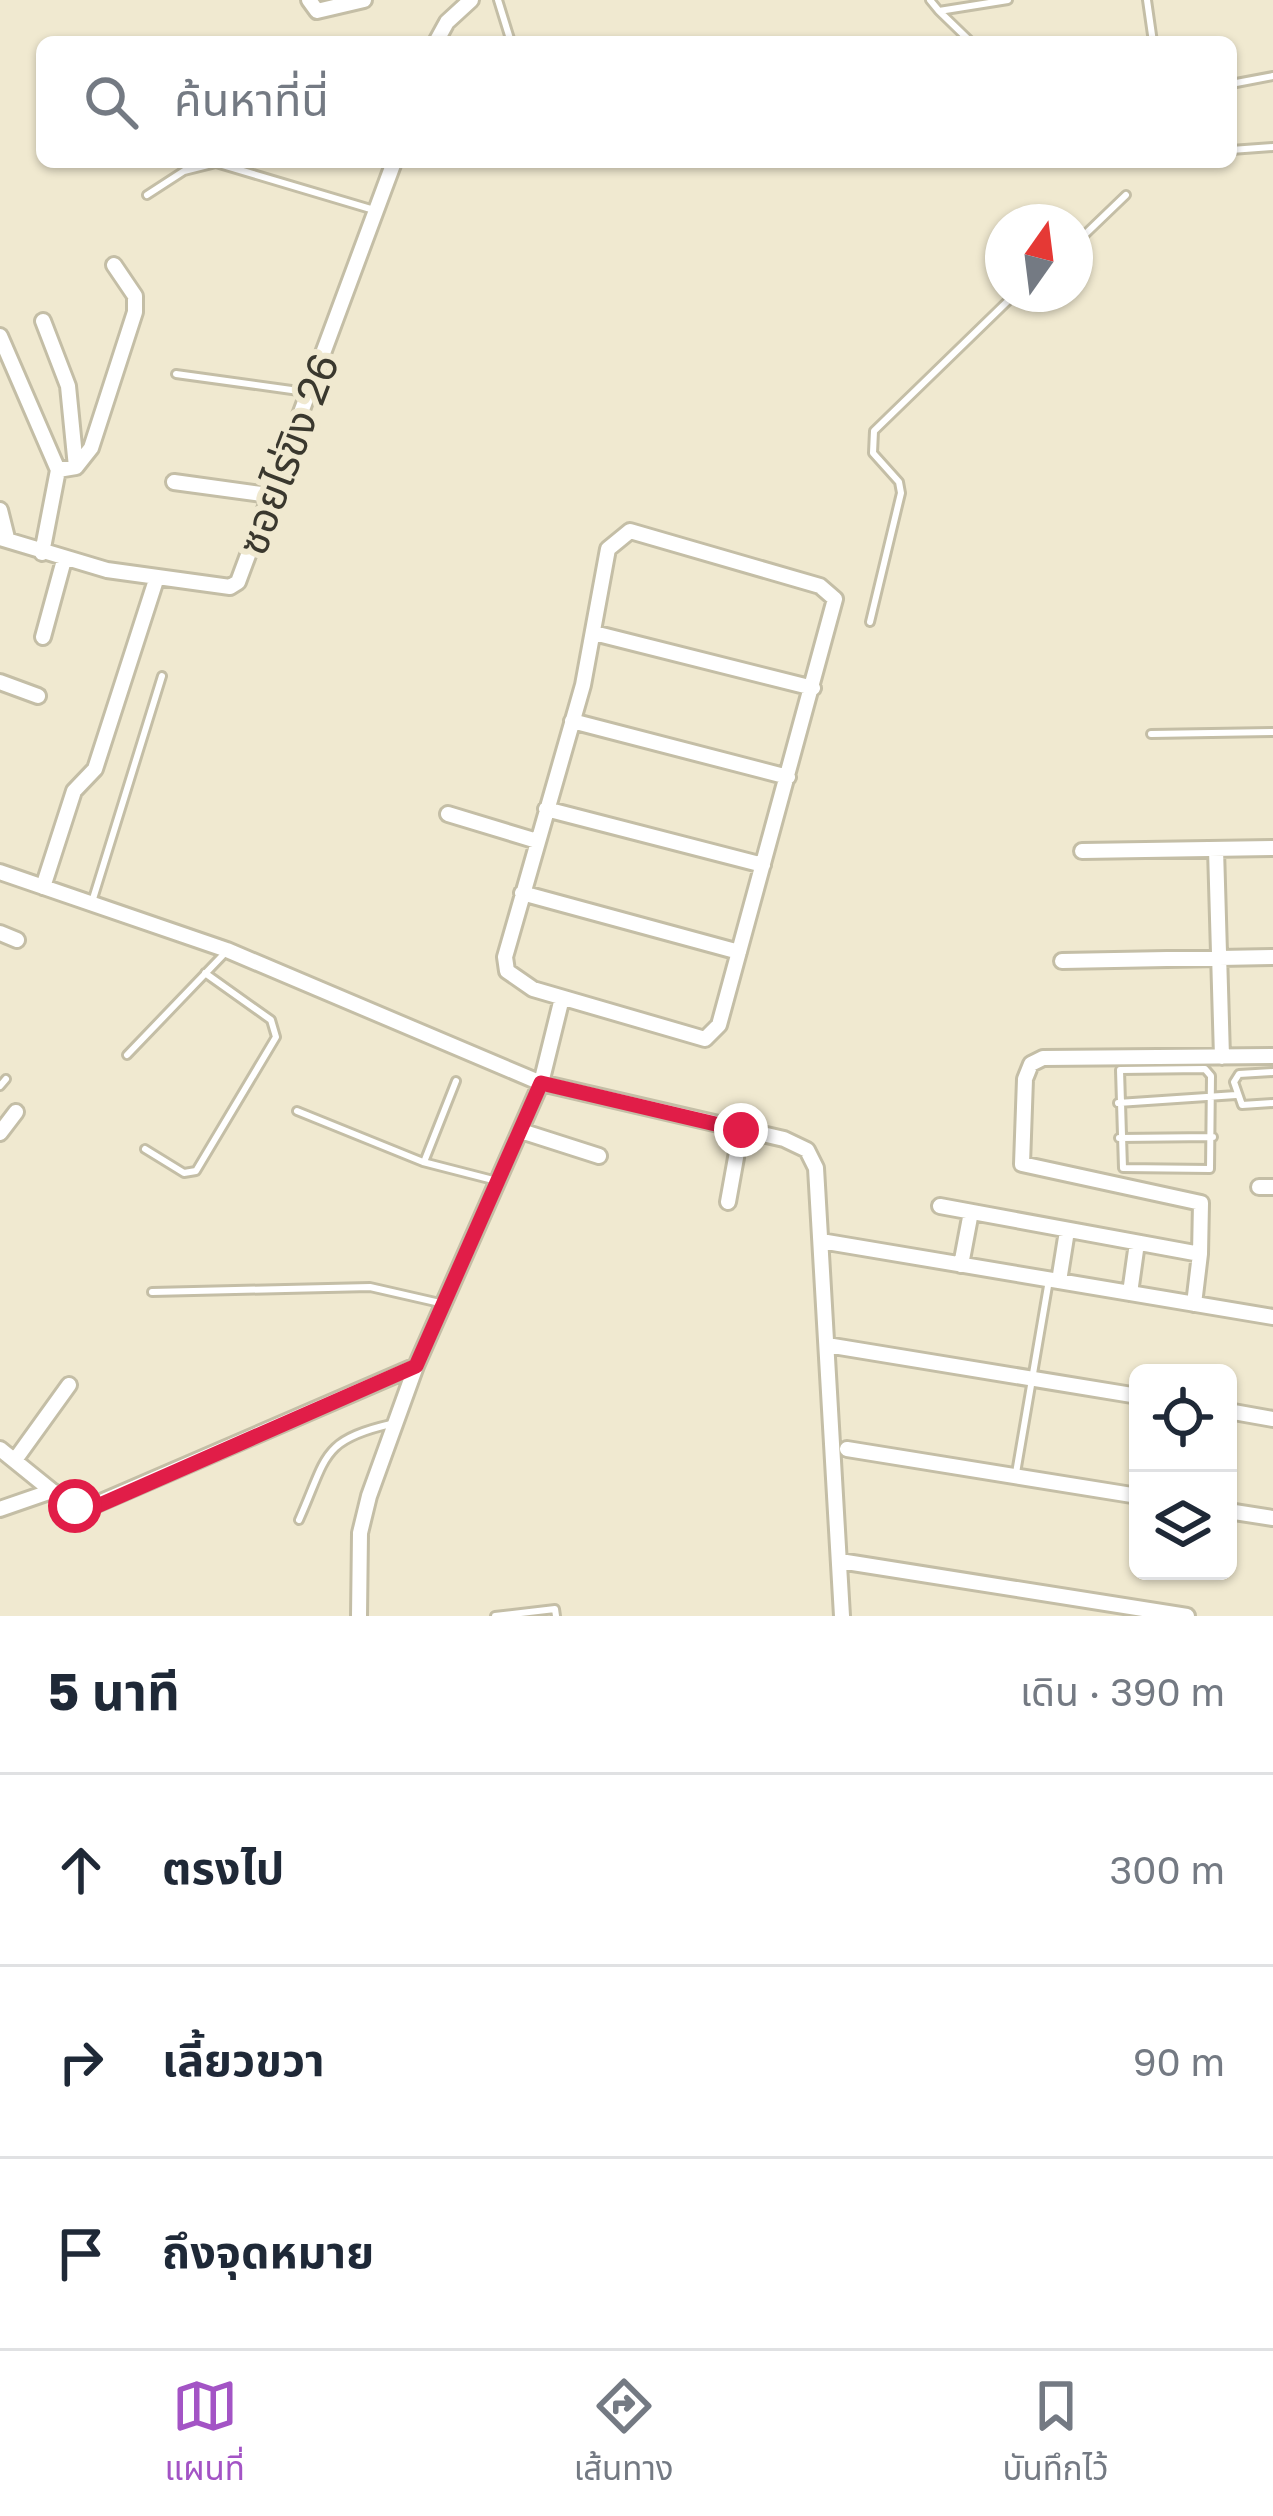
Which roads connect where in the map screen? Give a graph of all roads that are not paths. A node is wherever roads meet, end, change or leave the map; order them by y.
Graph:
1 (309, 0) edge
2 (364, 0) edge
3 (471, 0) edge
4 (498, 0) edge
5 (930, 0) edge
6 (1008, 0) edge
7 (1148, 0) edge
8 (939, 11) junction
9 (439, 36) edge
10 (509, 36) edge
11 (965, 36) edge
12 (1152, 36) edge
13 (1273, 76) edge
14 (1237, 83) edge
15 (1273, 147) edge
16 (1237, 150) edge
17 (196, 168) edge
18 (233, 168) edge
19 (392, 168) edge
20 (148, 195) dead end
21 (1126, 195) dead end
22 (378, 211) junction
23 (1093, 227) edge
24 (114, 265) dead end
25 (996, 312) edge
26 (43, 321) dead end
27 (0, 337) edge
28 (176, 374) dead end
29 (310, 392) junction
30 (76, 467) junction
31 (58, 470) junction
32 (174, 482) dead end
33 (269, 494) junction
34 (0, 510) edge
35 (4, 538) edge
36 (42, 553) junction
37 (64, 560) junction
38 (156, 580) junction
39 (870, 622) dead end
40 (594, 633) junction
41 (43, 637) dead end
42 (162, 676) dead end
43 (0, 682) edge
44 (813, 688) junction
45 (38, 697) dead end
46 (572, 721) junction
47 (1273, 732) edge
48 (1151, 734) dead end
49 (788, 777) junction
50 (546, 808) junction
51 (448, 814) dead end
52 (537, 841) junction
53 (1273, 848) edge
54 (1216, 849) junction
55 (1082, 851) dead end
56 (764, 865) junction
57 (0, 872) edge
58 (43, 887) junction
59 (522, 893) junction
60 (92, 904) junction
61 (0, 933) edge
62 (17, 940) dead end
63 (227, 950) junction
64 (739, 952) junction
65 (1273, 957) edge
66 (1220, 958) junction
67 (1062, 961) dead end
68 (205, 973) junction
69 (562, 998) junction
70 (127, 1055) dead end
71 (1273, 1056) edge
72 (1222, 1057) junction
73 (1273, 1072) edge
74 (456, 1082) dead end
75 (541, 1083) junction
76 (1236, 1095) junction
77 (1212, 1100) junction
78 (1118, 1103) junction
79 (1273, 1103) edge
80 (297, 1111) dead end
81 (16, 1112) dead end
82 (741, 1130) junction
83 (521, 1131) junction
84 (0, 1133) edge
85 (1213, 1136) junction
86 (1118, 1138) junction
87 (145, 1149) dead end
88 (599, 1156) dead end
89 (424, 1162) junction
90 (500, 1182) junction
91 (728, 1202) dead end
92 (940, 1206) dead end
93 (971, 1212) junction
94 (1067, 1231) junction
95 (821, 1241) junction
96 (1137, 1243) junction
97 (1200, 1254) junction
98 (962, 1265) junction
99 (1054, 1280) junction
100 (152, 1292) dead end
101 (1130, 1293) junction
102 (443, 1304) junction
103 (1194, 1304) junction
104 (1273, 1316) edge
105 (827, 1346) junction
106 (416, 1366) junction
107 (1030, 1379) junction
108 (69, 1384) dead end
109 (1129, 1395) edge
110 (1237, 1412) edge
111 (1273, 1418) edge
112 (395, 1424) junction
113 (0, 1449) edge
114 (847, 1450) dead end
115 (15, 1460) junction
116 (1016, 1477) junction
117 (52, 1491) junction
118 (1129, 1495) edge
119 (0, 1509) edge
120 (1237, 1512) edge
121 (1273, 1518) edge
122 (299, 1520) dead end
123 (840, 1561) junction
124 (359, 1616) edge
125 (494, 1616) edge
126 (556, 1616) edge
127 (842, 1616) edge
128 (1187, 1616) edge

1 - 2 street
3 - 9 street
4 - 10 lane
5 - 8 lane
6 - 8 lane
7 - 12 lane
8 - 11 lane
13 - 14 lane
15 - 16 lane
17 - 20 lane
18 - 22 lane
19 - 22 street, ซอยไร่ขิง 26
21 - 23 lane
22 - 29 street, ซอยไร่ขิง 26
24 - 30 street
25 - 39 lane
26 - 30 street
27 - 31 street
28 - 29 lane
29 - 33 street, ซอยไร่ขิง 26
30 - 31 street
31 - 36 street
32 - 33 street
33 - 38 street, ซอยไร่ขิง 26
34 - 35 street
35 - 36 street, ซอยไร่ขิง 26
36 - 37 street, ซอยไร่ขิง 26
37 - 38 street, ซอยไร่ขิง 26
37 - 41 street
38 - 58 street
40 - 44 street
40 - 44 street
40 - 46 street
42 - 60 lane
43 - 45 street
44 - 49 street
46 - 49 street
46 - 50 street
47 - 48 lane
49 - 56 street
50 - 52 street
50 - 56 street
51 - 52 street
52 - 59 street
53 - 54 street
54 - 55 street
54 - 66 street
56 - 64 street
57 - 58 street
58 - 60 street
59 - 64 street
59 - 69 street
60 - 63 street
61 - 62 street
63 - 68 lane
63 - 75 street
64 - 69 street
65 - 66 street
66 - 67 street
66 - 72 street
68 - 70 lane
68 - 87 lane
69 - 75 street
71 - 72 street
72 - 97 street
73 - 76 lane
74 - 89 lane
75 - 82 street
75 - 83 street
76 - 77 lane
76 - 79 lane
77 - 78 lane
77 - 78 lane
77 - 85 lane
78 - 86 lane
80 - 89 lane
81 - 84 street
82 - 91 street
82 - 95 street
83 - 88 street
83 - 90 street
85 - 86 lane
85 - 86 lane
89 - 90 lane
90 - 102 street
92 - 93 street
93 - 94 street
93 - 98 street
94 - 96 street
94 - 99 street
95 - 98 street
95 - 105 street
96 - 97 street
96 - 101 street
97 - 103 street
98 - 99 street
99 - 101 street
99 - 107 lane
100 - 102 lane
101 - 103 street
102 - 106 street
103 - 104 street
105 - 107 street
105 - 123 street
106 - 112 street
106 - 117 street
107 - 109 street
107 - 116 lane
108 - 115 street
110 - 111 street
112 - 122 lane
112 - 124 street
113 - 115 street
114 - 116 street
115 - 117 street
116 - 118 street
117 - 119 street
120 - 121 street
123 - 127 street
123 - 128 street
125 - 126 lane

